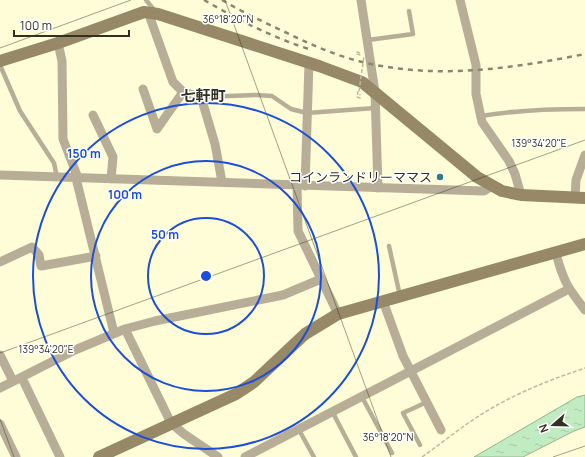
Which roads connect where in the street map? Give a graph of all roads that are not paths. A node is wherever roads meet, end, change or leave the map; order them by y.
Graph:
1 (361, 0) edge
2 (460, 0) edge
3 (151, 9) edge
4 (409, 11) dead end
5 (368, 40) junction
6 (58, 43) junction
7 (0, 62) edge
8 (309, 63) junction
9 (0, 65) edge
10 (144, 89) dead end
11 (183, 92) junction
12 (375, 92) junction
13 (201, 97) junction
14 (375, 108) junction
15 (585, 109) edge
16 (307, 113) junction
17 (93, 115) dead end
18 (481, 116) junction
19 (585, 155) edge
20 (0, 175) edge
21 (57, 177) junction
22 (77, 178) junction
23 (111, 179) junction
24 (222, 182) junction
25 (301, 186) junction
26 (492, 186) junction
27 (378, 188) junction
28 (521, 195) junction
29 (580, 198) edge
30 (585, 244) edge
31 (390, 246) dead end
32 (556, 253) junction
33 (96, 256) junction
34 (0, 262) edge
35 (321, 279) junction
36 (569, 289) junction
37 (400, 296) junction
38 (383, 301) junction
39 (585, 310) edge
40 (338, 314) junction
41 (125, 329) junction
42 (114, 333) junction
43 (0, 355) edge
44 (411, 370) junction
45 (17, 380) junction
46 (0, 388) edge
47 (362, 397) junction
48 (427, 402) junction
49 (333, 413) junction
50 (172, 423) junction
51 (0, 424) edge
52 (299, 430) junction
53 (441, 430) dead end
54 (420, 445) dead end
55 (392, 453) dead end
56 (16, 457) edge
57 (60, 457) edge
58 (99, 457) edge
59 (218, 457) edge
60 (245, 457) edge
61 (314, 457) edge
62 (356, 457) edge

1 - 5 street
2 - 18 street
3 - 6 street
3 - 8 street
3 - 11 street
4 - 5 lane
5 - 12 street
6 - 7 street
6 - 22 street
8 - 12 street
8 - 16 street
9 - 21 lane
10 - 11 street
11 - 13 street
12 - 14 street
12 - 26 street
13 - 16 lane
13 - 24 street
14 - 16 lane
14 - 27 street
15 - 18 lane
16 - 25 street
17 - 23 street
18 - 28 street
19 - 29 street
20 - 21 street
21 - 22 street
22 - 23 street
22 - 33 street
23 - 24 street
24 - 25 street
25 - 27 street
25 - 35 street
26 - 27 street
26 - 28 street
28 - 29 street
30 - 32 street
31 - 37 lane
32 - 36 street
32 - 37 street
33 - 34 street
33 - 42 street
35 - 40 street
35 - 41 street
36 - 39 street
36 - 44 street
37 - 38 street
38 - 40 street
38 - 44 street
40 - 50 street
41 - 42 street
41 - 50 street
42 - 45 street
43 - 45 street
44 - 47 street
44 - 48 street
45 - 46 street
45 - 57 street
47 - 49 street
47 - 55 lane
48 - 53 street
48 - 54 lane
49 - 52 street
49 - 62 lane
50 - 58 street
50 - 59 street
51 - 56 street
52 - 60 street
52 - 61 lane

